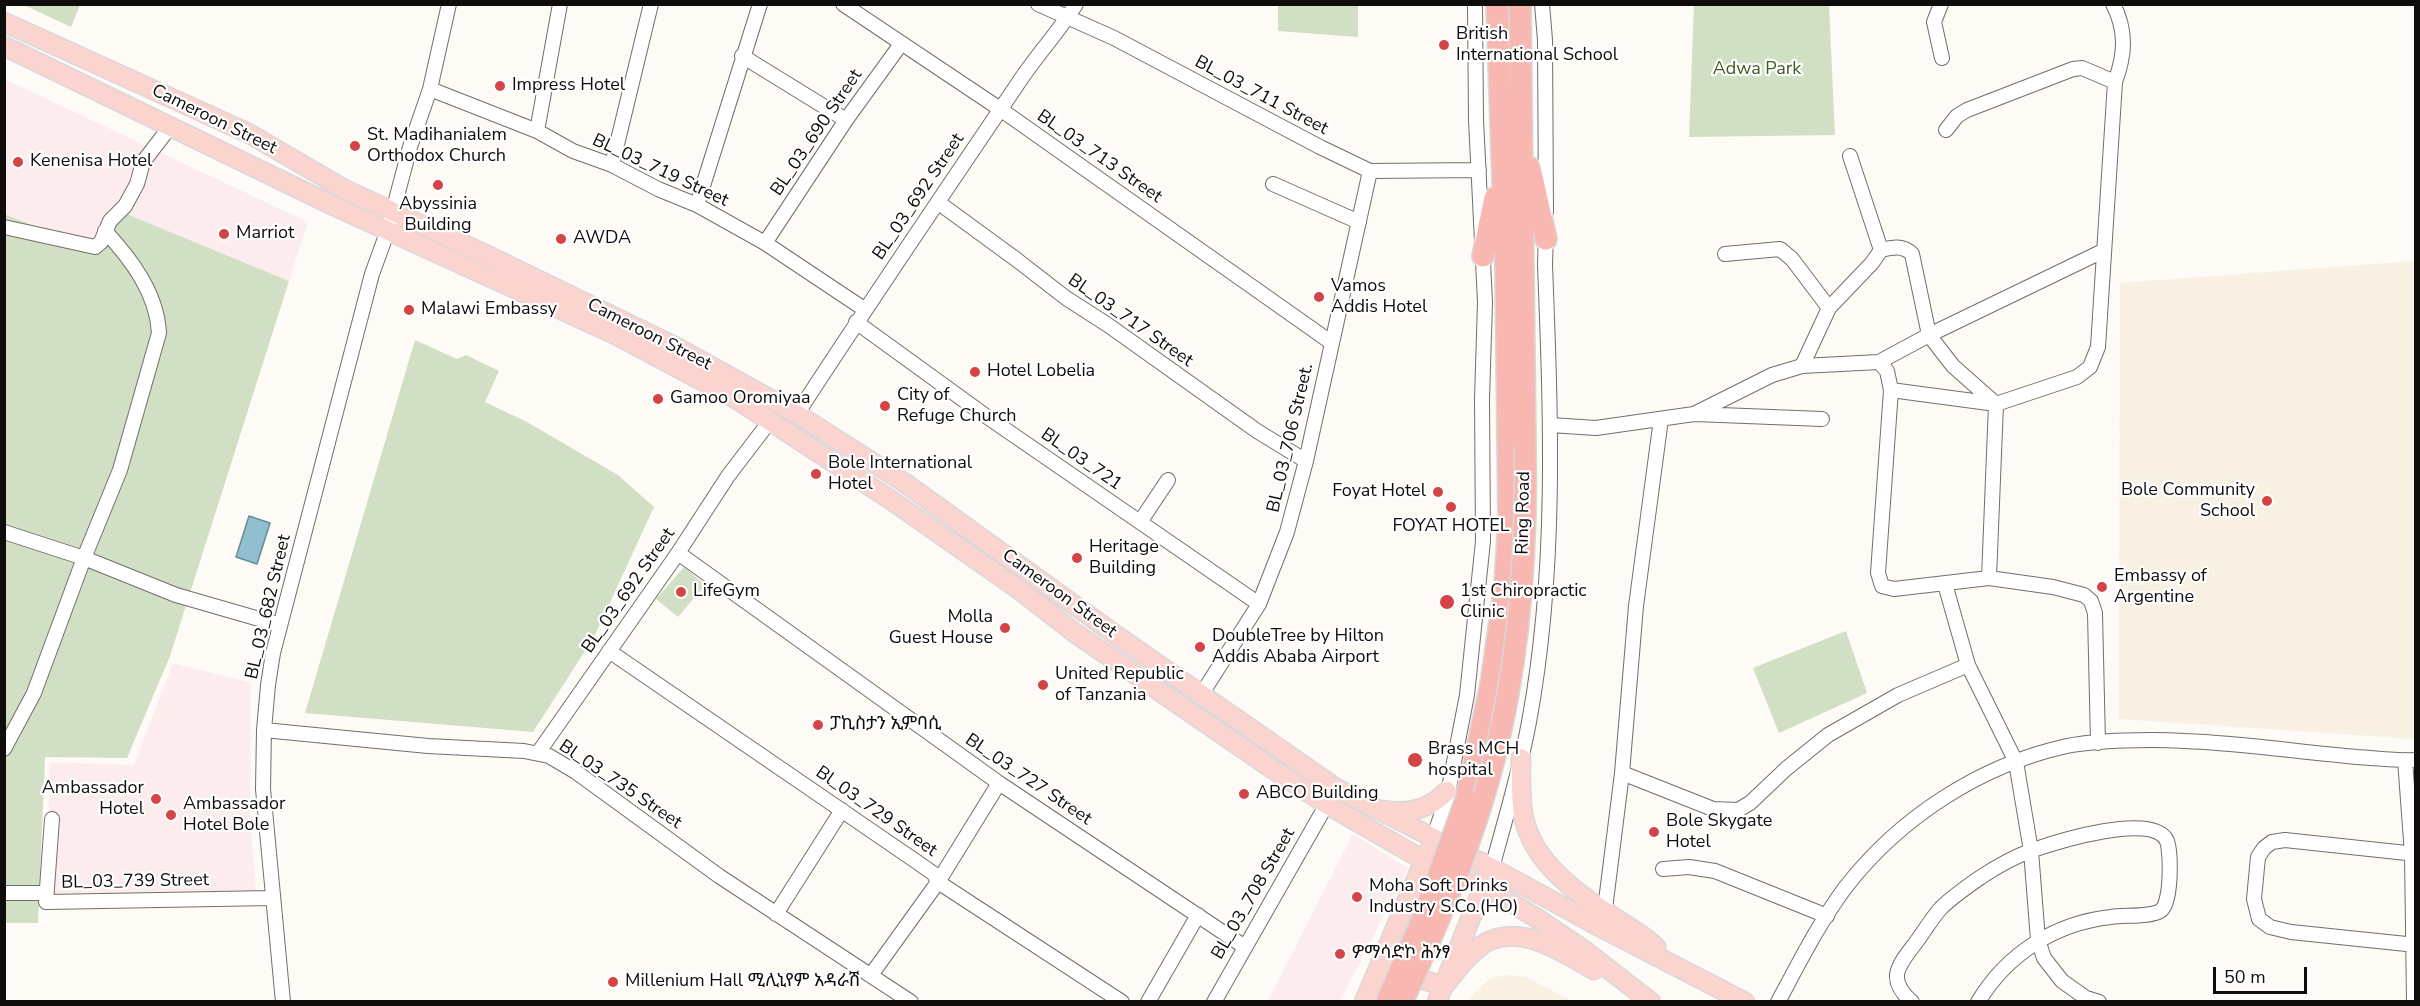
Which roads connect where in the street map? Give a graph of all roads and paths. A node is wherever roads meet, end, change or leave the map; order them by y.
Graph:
1 (449, 4) edge
2 (560, 4) edge
3 (651, 4) edge
4 (760, 4) edge
5 (843, 4) edge
6 (1038, 4) edge
7 (1475, 4) edge
8 (1497, 4) edge
9 (1520, 4) edge
10 (1542, 4) edge
11 (1941, 4) edge
12 (2113, 4) edge
13 (1072, 10) edge
14 (4, 22) edge
15 (901, 44) junction
16 (4, 46) edge
17 (742, 57) junction
18 (1942, 58) dead end
19 (2115, 82) junction
20 (430, 89) junction
21 (1000, 109) junction
22 (846, 120) junction
23 (170, 127) junction
24 (1522, 129) junction
25 (1946, 130) dead end
26 (537, 131) junction
27 (1503, 153) junction
28 (1850, 156) dead end
29 (612, 165) junction
30 (1479, 170) junction
31 (1370, 171) junction
32 (1273, 184) dead end
33 (939, 202) junction
34 (697, 205) junction
35 (392, 210) junction
36 (1359, 222) junction
37 (4, 227) edge
38 (388, 230) junction
39 (105, 231) junction
40 (1546, 240) junction
41 (765, 243) junction
42 (1881, 250) junction
43 (2103, 251) junction
44 (1725, 254) dead end
45 (1483, 256) junction
46 (1514, 267) junction
47 (1829, 308) junction
48 (864, 309) junction
49 (856, 322) junction
50 (1929, 335) junction
51 (1332, 343) junction
52 (1879, 362) junction
53 (1802, 366) junction
54 (1892, 390) junction
55 (1996, 404) junction
56 (797, 414) junction
57 (1694, 414) junction
58 (1661, 419) junction
59 (1822, 419) dead end
60 (770, 421) junction
61 (1550, 425) junction
62 (1306, 461) junction
63 (1168, 480) dead end
64 (905, 483) junction
65 (891, 500) junction
66 (1140, 522) junction
67 (4, 532) edge
68 (678, 553) junction
69 (84, 558) junction
70 (1989, 578) junction
71 (1945, 584) junction
72 (1259, 604) junction
73 (280, 625) junction
74 (609, 651) junction
75 (1968, 665) junction
76 (1202, 695) junction
77 (264, 730) junction
78 (2097, 743) junction
79 (4, 749) edge
80 (538, 753) junction
81 (1286, 754) junction
82 (1521, 758) junction
83 (2410, 760) edge
84 (2016, 762) junction
85 (1274, 770) junction
86 (1622, 773) junction
87 (999, 783) junction
88 (1447, 791) junction
89 (1331, 796) junction
90 (1363, 803) junction
91 (842, 810) junction
92 (51, 819) dead end
93 (1432, 839) junction
94 (2031, 851) junction
95 (2414, 854) edge
96 (1425, 861) junction
97 (1492, 868) junction
98 (1663, 869) dead end
99 (939, 882) junction
100 (1484, 887) junction
101 (4, 893) edge
102 (46, 893) junction
103 (272, 898) junction
104 (1605, 909) junction
105 (776, 914) junction
106 (1198, 915) junction
107 (1827, 916) junction
108 (2038, 940) junction
109 (2415, 945) edge
110 (1245, 947) junction
111 (1674, 966) junction
112 (1379, 967) junction
113 (871, 975) junction
114 (1440, 994) edge
115 (2089, 1000) edge
116 (283, 1002) edge
117 (911, 1002) edge
118 (1122, 1002) edge
119 (1148, 1002) edge
120 (1214, 1002) edge
121 (1364, 1002) edge
122 (1387, 1002) edge
123 (1402, 1002) edge
124 (1651, 1002) edge
125 (1745, 1002) edge
126 (1778, 1002) edge
127 (1912, 1002) edge
128 (1978, 1002) edge
129 (2414, 1002) edge

1 - 20 street, BL_03_682 Street
2 - 26 street
3 - 29 street
4 - 17 street
5 - 15 street, BL_03_713 Street
6 - 13 street, BL_03_711 Street
7 - 30 street
8 - 27 highway, Ring Road
9 - 24 highway, Ring Road
10 - 40 street, Ring Road
11 - 18 street
12 - 19 street
13 - 21 street, BL_03_692 Street
13 - 31 street, BL_03_711 Street
14 - 35 main road, Cameroon Street
15 - 21 street, BL_03_713 Street
15 - 22 street, BL_03_690 Street
16 - 23 main road, Cameroon Street
17 - 22 street
17 - 34 street
19 - 25 street
19 - 43 street
20 - 26 street, BL_03_719 Street
20 - 35 street, BL_03_682 Street
21 - 33 street, BL_03_692 Street
21 - 51 street, BL_03_713 Street
22 - 41 street, BL_03_690 Street
23 - 38 main road, Cameroon Street
23 - 39 street
24 - 40 highway
24 - 46 highway, Ring Road
26 - 29 street, BL_03_719 Street
27 - 45 highway
27 - 46 highway, Ring Road
28 - 42 street
29 - 34 street, BL_03_719 Street
30 - 31 street, BL_03_711 Street
30 - 45 street
31 - 36 street, BL_03_706 Street.
32 - 36 street
33 - 48 street, BL_03_692 Street
33 - 62 street, BL_03_717 Street
34 - 41 street, BL_03_719 Street
35 - 38 street, BL_03_682 Street
35 - 56 main road, Cameroon Street
36 - 51 street, BL_03_706 Street.
37 - 39 street
38 - 60 main road, Cameroon Street
38 - 73 street, BL_03_682 Street
39 - 69 street
40 - 61 street, Ring Road
41 - 48 street, BL_03_719 Street
42 - 47 street
42 - 50 street
43 - 50 street
43 - 55 street
44 - 47 street
45 - 88 street
46 - 122 highway, Ring Road, bridge
46 - 123 highway, Ring Road, bridge
47 - 53 street
48 - 49 street, BL_03_692 Street
49 - 56 street, BL_03_692 Street
49 - 66 street, BL_03_721
50 - 52 street
50 - 55 street
51 - 62 street, BL_03_706 Street.
52 - 53 street
52 - 54 street
53 - 57 street
54 - 55 street
54 - 71 street
55 - 70 street
56 - 64 main road, Cameroon Street
57 - 58 street
57 - 59 street
58 - 61 street
58 - 86 street
60 - 65 main road, Cameroon Street
60 - 68 street, BL_03_692 Street
61 - 82 street, Ring Road
62 - 72 street, BL_03_706 Street.
63 - 66 street
64 - 65 main road
64 - 76 main road, Cameroon Street
65 - 85 main road, Cameroon Street
66 - 72 street, BL_03_721
67 - 69 street
68 - 74 street, BL_03_692 Street
68 - 87 street, BL_03_727 Street
69 - 73 street
69 - 79 street
70 - 71 street
70 - 78 street
71 - 75 street
72 - 76 street, BL_03_706 Street.
73 - 77 street, BL_03_682 Street
74 - 80 street, BL_03_692 Street
74 - 91 street, Bl_03_729 Street
75 - 84 street
75 - 86 street
76 - 81 main road, Cameroon Street
77 - 80 street, Bl_03_735 Street
77 - 103 street, BL_03_682 Street
78 - 83 street
78 - 84 street
80 - 105 street, Bl_03_735 Street
81 - 85 main road
81 - 89 main road, Cameroon Street
82 - 97 street, Ring Road
82 - 104 main road
83 - 95 street
84 - 94 street
84 - 107 street
85 - 89 main road, Cameroon Street
86 - 104 street
87 - 99 street
87 - 106 street, BL_03_727 Street
88 - 90 main road
88 - 93 street
89 - 90 main road, Cameroon Street
89 - 96 main road, Cameroon Street
89 - 110 street, BL_03_708 Street
90 - 93 main road, Cameroon Street
91 - 99 street, Bl_03_729 Street
91 - 105 street
92 - 102 street, BL_03_739 Street
93 - 96 main road
93 - 97 main road, Cameroon Street
94 - 108 street
94 - 108 street
94 - 127 street
95 - 109 street
95 - 109 street
96 - 100 main road, Cameroon Street
96 - 112 main road
97 - 100 main road, Ring Road
97 - 111 main road, Cameroon Street
98 - 107 street
99 - 113 street
99 - 118 street, Bl_03_729 Street
100 - 114 main road, Ring Road
100 - 124 main road, Cameroon Street
101 - 102 street
102 - 103 street, BL_03_739 Street
103 - 116 street, BL_03_682 Street
104 - 111 main road
105 - 113 street, Bl_03_735 Street
106 - 110 street, BL_03_727 Street
106 - 119 street
107 - 126 street
108 - 115 street
108 - 128 street
109 - 129 street
110 - 120 street, BL_03_708 Street
111 - 125 main road, Cameroon Street
112 - 114 main road
112 - 121 main road
113 - 117 street, Bl_03_735 Street
114 - 124 main road

